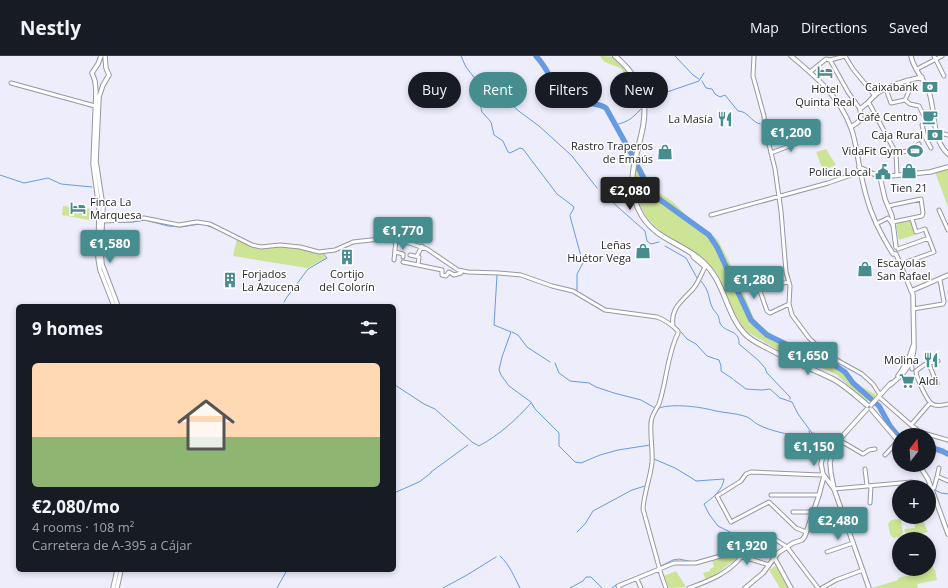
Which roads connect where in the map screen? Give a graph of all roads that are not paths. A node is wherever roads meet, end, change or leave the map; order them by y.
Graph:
1 (101, 56) edge
2 (105, 56) edge
3 (615, 56) edge
4 (754, 56) edge
5 (791, 56) edge
6 (845, 56) edge
7 (910, 56) edge
8 (942, 56) edge
9 (828, 58) edge
10 (935, 58) edge
11 (96, 66) junction
12 (106, 68) junction
13 (917, 69) junction
14 (810, 72) junction
15 (944, 76) dead end
16 (922, 77) junction
17 (907, 80) junction
18 (95, 81) junction
19 (11, 82) dead end
20 (105, 82) junction
21 (886, 89) junction
22 (875, 96) junction
23 (905, 100) junction
24 (869, 103) junction
25 (95, 106) junction
26 (860, 109) junction
27 (930, 119) junction
28 (851, 127) junction
29 (948, 135) edge
30 (938, 136) junction
31 (805, 140) dead end
32 (919, 144) dead end
33 (931, 148) dead end
34 (771, 153) junction
35 (896, 153) junction
36 (948, 154) edge
37 (859, 166) junction
38 (948, 167) edge
39 (860, 172) junction
40 (897, 175) junction
41 (880, 177) junction
42 (778, 195) junction
43 (888, 206) junction
44 (938, 210) dead end
45 (711, 215) dead end
46 (912, 219) junction
47 (102, 222) junction
48 (876, 224) junction
49 (893, 224) junction
50 (948, 230) edge
51 (929, 238) junction
52 (396, 240) junction
53 (422, 246) junction
54 (897, 248) junction
55 (892, 250) junction
56 (395, 252) junction
57 (692, 254) junction
58 (896, 254) junction
59 (410, 255) dead end
60 (403, 256) dead end
61 (417, 256) junction
62 (394, 260) dead end
63 (403, 262) dead end
64 (901, 264) junction
65 (418, 265) junction
66 (461, 271) junction
67 (948, 275) edge
68 (940, 280) junction
69 (789, 282) junction
70 (911, 291) junction
71 (113, 304) edge
72 (117, 304) edge
73 (789, 304) junction
74 (913, 309) junction
75 (673, 326) junction
76 (914, 343) junction
77 (910, 355) junction
78 (912, 360) junction
79 (938, 361) dead end
80 (928, 364) junction
81 (908, 367) junction
82 (914, 370) junction
83 (903, 371) junction
84 (937, 384) dead end
85 (879, 397) junction
86 (930, 403) junction
87 (947, 405) edge
88 (870, 406) junction
89 (911, 425) junction
90 (892, 433) edge
91 (812, 436) dead end
92 (839, 440) junction
93 (948, 440) edge
94 (892, 448) edge
95 (875, 449) dead end
96 (824, 454) junction
97 (788, 455) dead end
98 (885, 455) dead end
99 (831, 459) junction
100 (939, 468) dead end
101 (865, 469) dead end
102 (831, 473) junction
103 (824, 475) junction
104 (937, 477) junction
105 (936, 481) edge
106 (948, 481) edge
107 (892, 484) edge
108 (869, 486) junction
109 (834, 489) junction
110 (771, 494) dead end
111 (819, 495) junction
112 (936, 500) edge
113 (870, 503) dead end
114 (793, 512) dead end
115 (813, 512) junction
116 (806, 532) junction
117 (948, 534) edge
118 (773, 538) dead end
119 (853, 543) junction
120 (787, 547) junction
121 (826, 552) dead end
122 (742, 556) junction
123 (774, 557) junction
124 (768, 565) junction
125 (659, 570) junction
126 (863, 570) junction
127 (117, 572) edge
128 (121, 572) edge
129 (638, 579) junction
130 (619, 587) edge
131 (113, 588) edge
132 (117, 588) edge
133 (641, 588) edge
134 (666, 588) edge
135 (689, 588) edge
136 (745, 588) edge
137 (791, 588) edge
138 (818, 588) edge
139 (822, 588) edge
140 (869, 588) edge

1 - 11 street
2 - 12 street
3 - 57 main road
4 - 34 street
5 - 14 street
6 - 9 street
6 - 22 street
7 - 13 street
8 - 10 street
9 - 14 street
9 - 26 street
10 - 13 street
10 - 15 street
11 - 12 street
11 - 18 street
12 - 20 street
13 - 16 street
14 - 28 street
16 - 17 street
16 - 27 street
17 - 21 street
17 - 23 street
18 - 20 street
18 - 25 street
19 - 25 street
20 - 47 street
21 - 22 street
21 - 23 street
22 - 24 street
23 - 27 street
24 - 26 street
24 - 35 street
25 - 71 street
26 - 28 street
27 - 30 street
27 - 33 street
28 - 37 street
29 - 30 street
30 - 36 street
31 - 34 street
32 - 35 street
34 - 42 street
35 - 40 street
37 - 39 street
37 - 41 street
38 - 40 street
39 - 42 street
39 - 48 street
40 - 41 street
41 - 43 street
42 - 45 street
42 - 69 street
43 - 46 street
43 - 49 street
44 - 50 street
46 - 49 street
46 - 51 street
47 - 52 street
47 - 72 street
48 - 49 street
48 - 55 street
49 - 54 street
51 - 54 street
51 - 64 street
52 - 53 street
52 - 56 street
53 - 61 street
53 - 66 street
54 - 55 street
54 - 58 street
55 - 58 street
56 - 60 street
56 - 62 street
57 - 75 street
57 - 88 main road
58 - 64 street
59 - 61 street
61 - 65 street
63 - 65 street
64 - 70 street
65 - 66 street
66 - 75 street
67 - 68 street
68 - 70 street
68 - 74 street
69 - 73 street
69 - 73 street
70 - 74 street
73 - 85 street
74 - 76 street
75 - 125 street
76 - 77 street
76 - 78 street
77 - 81 street
77 - 83 street
78 - 81 street
78 - 82 street
79 - 80 street
80 - 82 street
80 - 84 street
81 - 82 street
81 - 83 street
82 - 83 street
82 - 86 street
83 - 85 street
85 - 88 street
85 - 89 street
86 - 87 street
86 - 89 street
88 - 90 street
88 - 92 street
89 - 93 street
91 - 96 street
92 - 95 street
92 - 96 street
92 - 99 street
94 - 98 street
96 - 97 street
96 - 99 street
96 - 103 street
99 - 102 street
100 - 104 street
101 - 108 street
102 - 103 street
102 - 109 street
103 - 109 street
103 - 111 street
103 - 116 street
104 - 105 street
104 - 106 street
107 - 108 street
108 - 109 street
108 - 113 street
109 - 119 street
110 - 111 street
111 - 115 street
112 - 117 street
114 - 115 street
115 - 116 street
116 - 120 street
118 - 120 street
119 - 121 street
119 - 126 street
120 - 123 street
120 - 138 street
122 - 124 street
122 - 125 street
122 - 135 street
123 - 124 street
123 - 137 street
124 - 136 street
125 - 129 street
125 - 134 street
126 - 139 street
126 - 140 street
127 - 131 street
128 - 132 street
129 - 130 street
129 - 133 street

